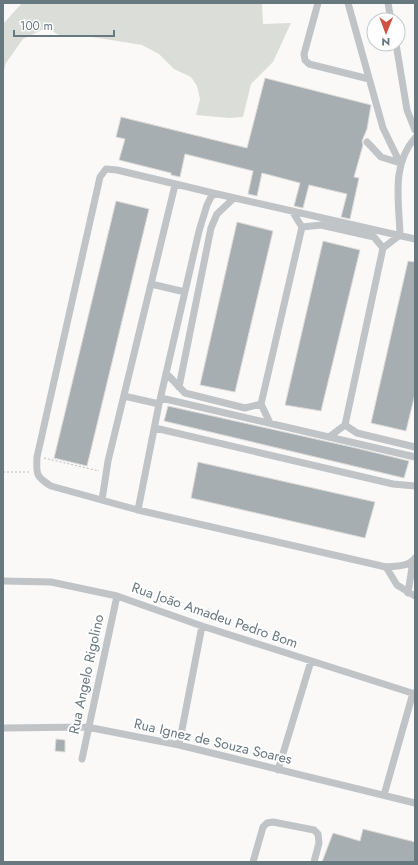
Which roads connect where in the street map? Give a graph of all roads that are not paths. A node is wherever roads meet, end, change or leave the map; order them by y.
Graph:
1 (318, 3) edge
2 (348, 3) edge
3 (397, 52) edge
4 (369, 79) junction
5 (415, 130) edge
6 (415, 138) edge
7 (367, 142) dead end
8 (400, 163) junction
9 (175, 185) junction
10 (213, 193) junction
11 (234, 198) junction
12 (292, 211) junction
13 (302, 227) junction
14 (400, 235) junction
15 (415, 239) edge
16 (383, 248) junction
17 (151, 284) junction
18 (185, 292) junction
19 (166, 373) junction
20 (179, 387) junction
21 (124, 396) junction
22 (160, 401) junction
23 (261, 404) junction
24 (270, 423) junction
25 (345, 425) junction
26 (154, 428) junction
27 (329, 437) junction
28 (415, 447) edge
29 (415, 457) edge
30 (414, 485) edge
31 (102, 500) junction
32 (138, 510) junction
33 (414, 560) edge
34 (386, 567) junction
35 (3, 581) edge
36 (412, 595) edge
37 (117, 596) junction
38 (202, 626) junction
39 (311, 661) junction
40 (414, 694) edge
41 (87, 727) junction
42 (3, 728) edge
43 (179, 745) junction
44 (82, 759) dead end
45 (278, 770) junction
46 (384, 795) junction
47 (415, 803) edge
48 (253, 862) edge
49 (314, 862) edge

1 - 4 street
2 - 4 street
3 - 5 street
4 - 8 street
6 - 8 street
7 - 8 street
8 - 14 street
9 - 10 street
9 - 17 street
9 - 31 street
10 - 11 street
10 - 18 street
11 - 12 street
11 - 20 street
12 - 13 street
12 - 14 street
13 - 16 street
13 - 23 street
14 - 15 street
14 - 16 street
16 - 25 street
17 - 18 street
17 - 21 street
18 - 19 street
19 - 20 street
19 - 22 street
20 - 23 street
21 - 22 street
21 - 31 street
22 - 24 street
22 - 26 street
23 - 24 street
24 - 27 street
25 - 27 street
25 - 28 street
26 - 30 street
26 - 32 street
27 - 29 street
31 - 32 street
32 - 34 street
33 - 34 street
33 - 36 street
34 - 36 street
35 - 37 street, Rua João Amadeu Pedro Bom
37 - 38 street, Rua João Amadeu Pedro Bom
37 - 41 street, Rua Angelo Rigolino
38 - 39 street, Rua João Amadeu Pedro Bom
38 - 43 street
39 - 40 street, Rua João Amadeu Pedro Bom
39 - 45 street
40 - 46 street
41 - 42 street, Rua Ignez de Souza Soares
41 - 43 street, Rua Ignez de Souza Soares
41 - 44 street, Rua Angelo Rigolino
43 - 45 street, Rua Ignez de Souza Soares
45 - 46 street, Rua Ignez de Souza Soares
46 - 47 street, Rua Ignez de Souza Soares
48 - 49 street

